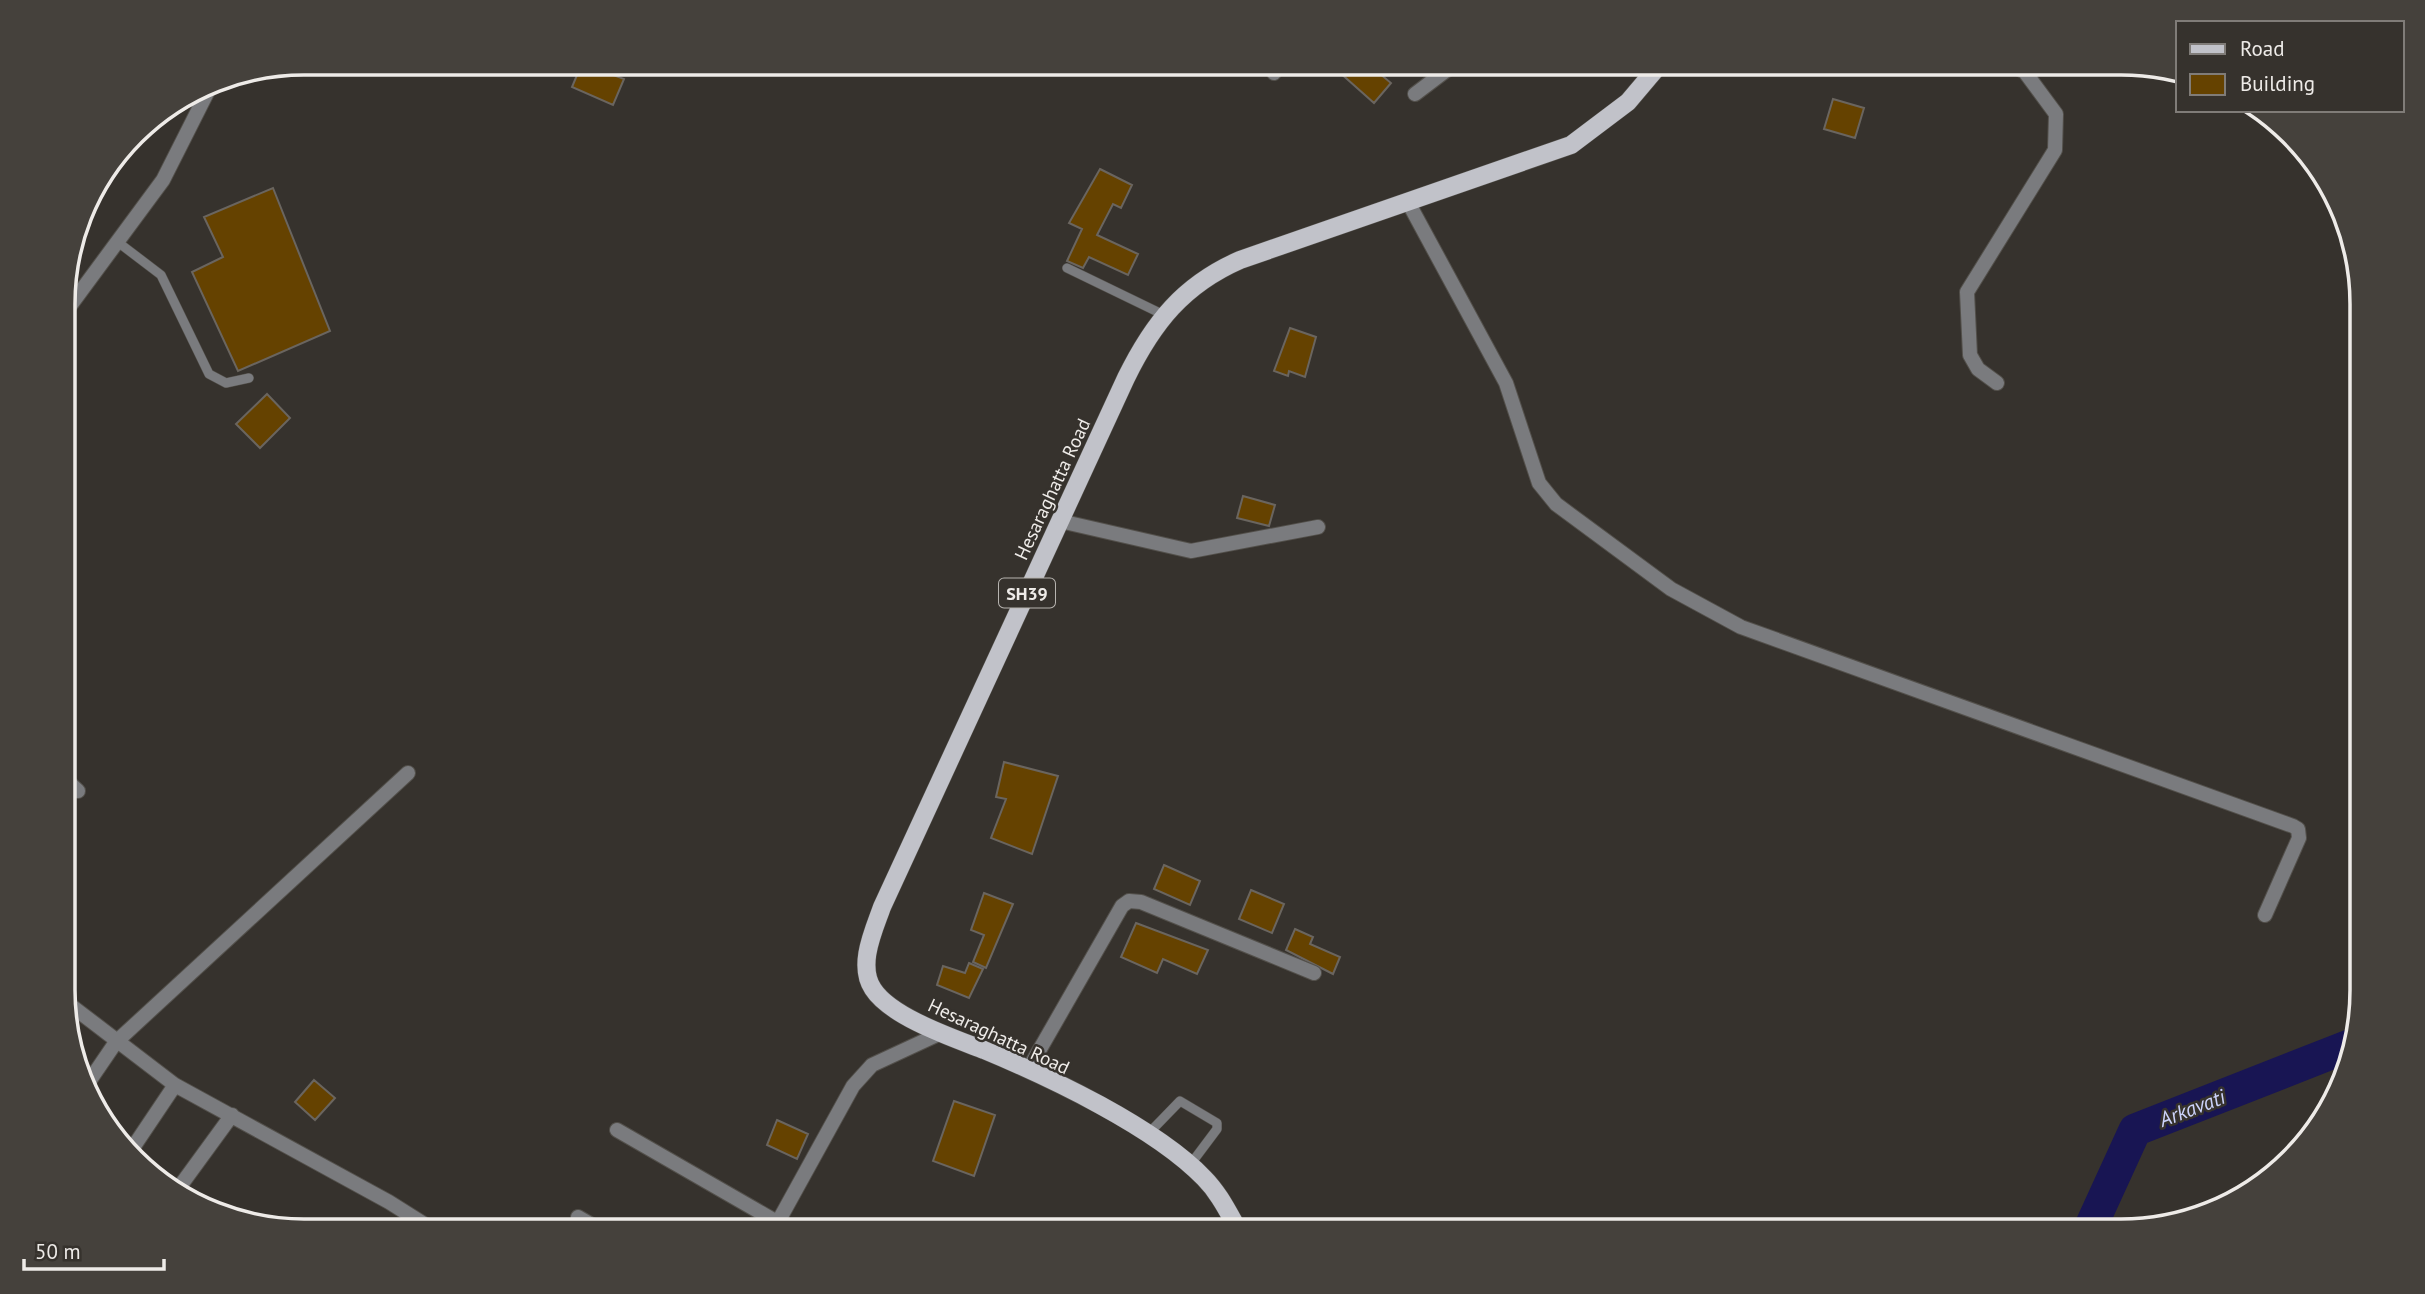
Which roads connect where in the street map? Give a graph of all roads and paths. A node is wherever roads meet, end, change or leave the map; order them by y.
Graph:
1 (1440, 75) edge
2 (1651, 75) edge
3 (2027, 75) edge
4 (1415, 94) dead end
5 (202, 100) edge
6 (1408, 202) junction
7 (119, 243) junction
8 (1067, 268) dead end
9 (76, 293) edge
10 (1164, 315) junction
11 (249, 378) dead end
12 (1997, 383) dead end
13 (1060, 521) junction
14 (1318, 527) dead end
15 (408, 773) dead end
16 (75, 788) edge
17 (78, 791) dead end
18 (2265, 915) dead end
19 (1314, 974) dead end
20 (76, 1010) edge
21 (941, 1033) junction
22 (116, 1042) junction
23 (1028, 1070) junction
24 (92, 1076) edge
25 (175, 1084) junction
26 (232, 1115) junction
27 (617, 1130) dead end
28 (1148, 1134) junction
29 (135, 1144) edge
30 (1190, 1165) junction
31 (182, 1183) edge
32 (578, 1217) dead end
33 (1232, 1218) edge
34 (416, 1219) edge
35 (581, 1219) edge
36 (762, 1219) edge
37 (780, 1219) edge

1 - 4 street
2 - 6 main road, Hesaraghatta Road / SH39
3 - 12 street
5 - 7 street
6 - 10 main road, Hesaraghatta Road / SH39
6 - 18 street
7 - 9 street
7 - 11 lane
8 - 10 lane
10 - 13 main road, Hesaraghatta Road / SH39
13 - 14 street
13 - 21 main road, Hesaraghatta Road / SH39
15 - 22 street
16 - 17 street
19 - 23 street
20 - 22 street
21 - 23 main road, Hesaraghatta Road / SH39
21 - 37 street
22 - 24 street
22 - 25 street
23 - 28 main road, Hesaraghatta Road / SH39
25 - 26 street
25 - 29 street
26 - 31 street
26 - 34 street
27 - 36 street
28 - 30 main road, Hesaraghatta Road / SH39
28 - 30 lane
30 - 33 main road, Hesaraghatta Road / SH39
32 - 35 street

